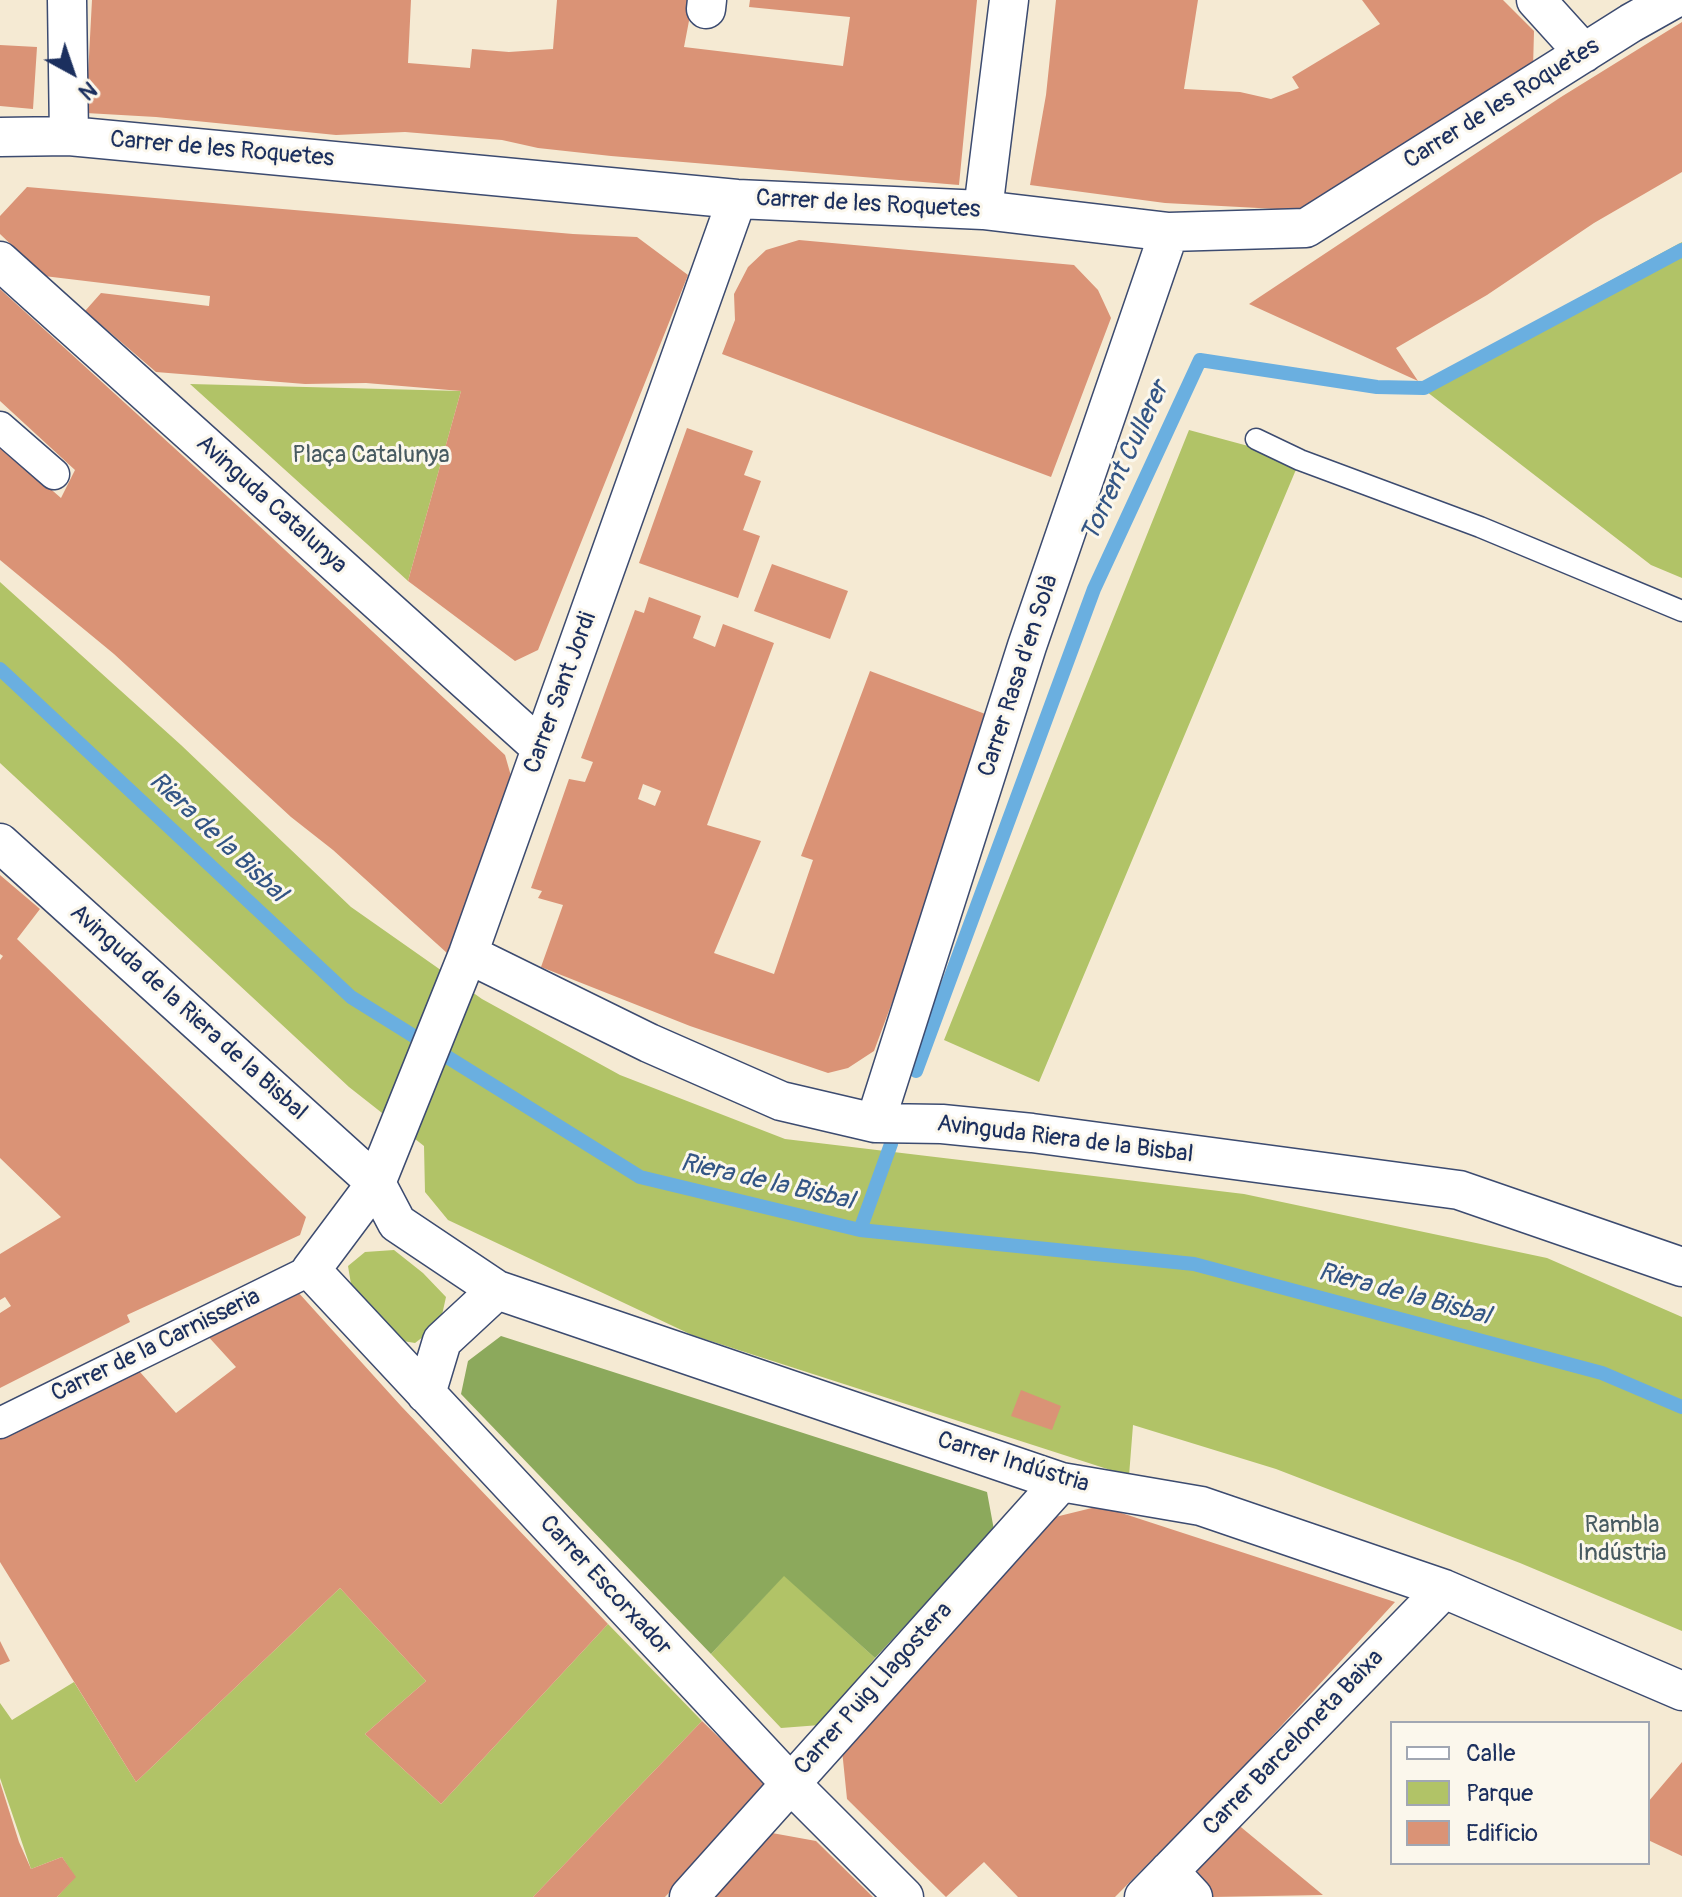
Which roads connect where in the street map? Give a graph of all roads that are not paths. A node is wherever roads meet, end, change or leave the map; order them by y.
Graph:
1 (67, 0) edge
2 (1009, 0) edge
3 (1536, 0) edge
4 (1576, 0) edge
5 (1672, 0) edge
6 (1584, 53) junction
7 (69, 136) junction
8 (0, 137) edge
9 (737, 199) junction
10 (983, 210) junction
11 (1169, 232) junction
12 (0, 261) edge
13 (0, 427) edge
14 (1256, 439) dead end
15 (54, 474) dead end
16 (1682, 611) edge
17 (541, 748) junction
18 (0, 843) edge
19 (463, 967) junction
20 (875, 1123) junction
21 (376, 1183) junction
22 (1682, 1267) edge
23 (311, 1270) junction
24 (497, 1290) junction
25 (426, 1394) junction
26 (0, 1423) edge
27 (1061, 1482) junction
28 (1444, 1589) junction
29 (1682, 1691) edge
30 (789, 1782) junction
31 (1169, 1888) edge
32 (689, 1897) edge
33 (904, 1897) edge

1 - 7 street
2 - 10 street
3 - 6 street
4 - 6 street
5 - 6 street, Carrer de les Roquetes
6 - 11 street, Carrer de les Roquetes
7 - 8 street, Carrer de les Roquetes
7 - 9 street, Carrer de les Roquetes
9 - 10 street, Carrer de les Roquetes
9 - 17 street, Carrer Sant Jordi
10 - 11 street, Carrer de les Roquetes
11 - 20 street, Carrer Rasa d'en Solà
12 - 17 street, Avinguda Catalunya
13 - 15 street
14 - 16 lane
17 - 19 street, Carrer Sant Jordi
18 - 21 street, Avinguda de la Riera de la Bisbal
19 - 20 street, Avinguda Riera de la Bisbal
19 - 21 street, Carrer Sant Jordi
20 - 22 street, Avinguda Riera de la Bisbal
21 - 23 street, Carrer Sant Jordi
21 - 24 street, Carrer Indústria
23 - 25 street, Carrer Escorxador
23 - 26 street, Carrer de la Carnisseria
24 - 25 street
24 - 27 street, Carrer Indústria
25 - 30 street, Carrer Escorxador
27 - 28 street, Carrer Indústria
27 - 30 street, Carrer Puig Llagostera
28 - 29 street, Carrer Indústria
28 - 31 street, Carrer Barceloneta Baixa
30 - 32 street, Carrer Puig Llagostera
30 - 33 street, Carrer Escorxador

